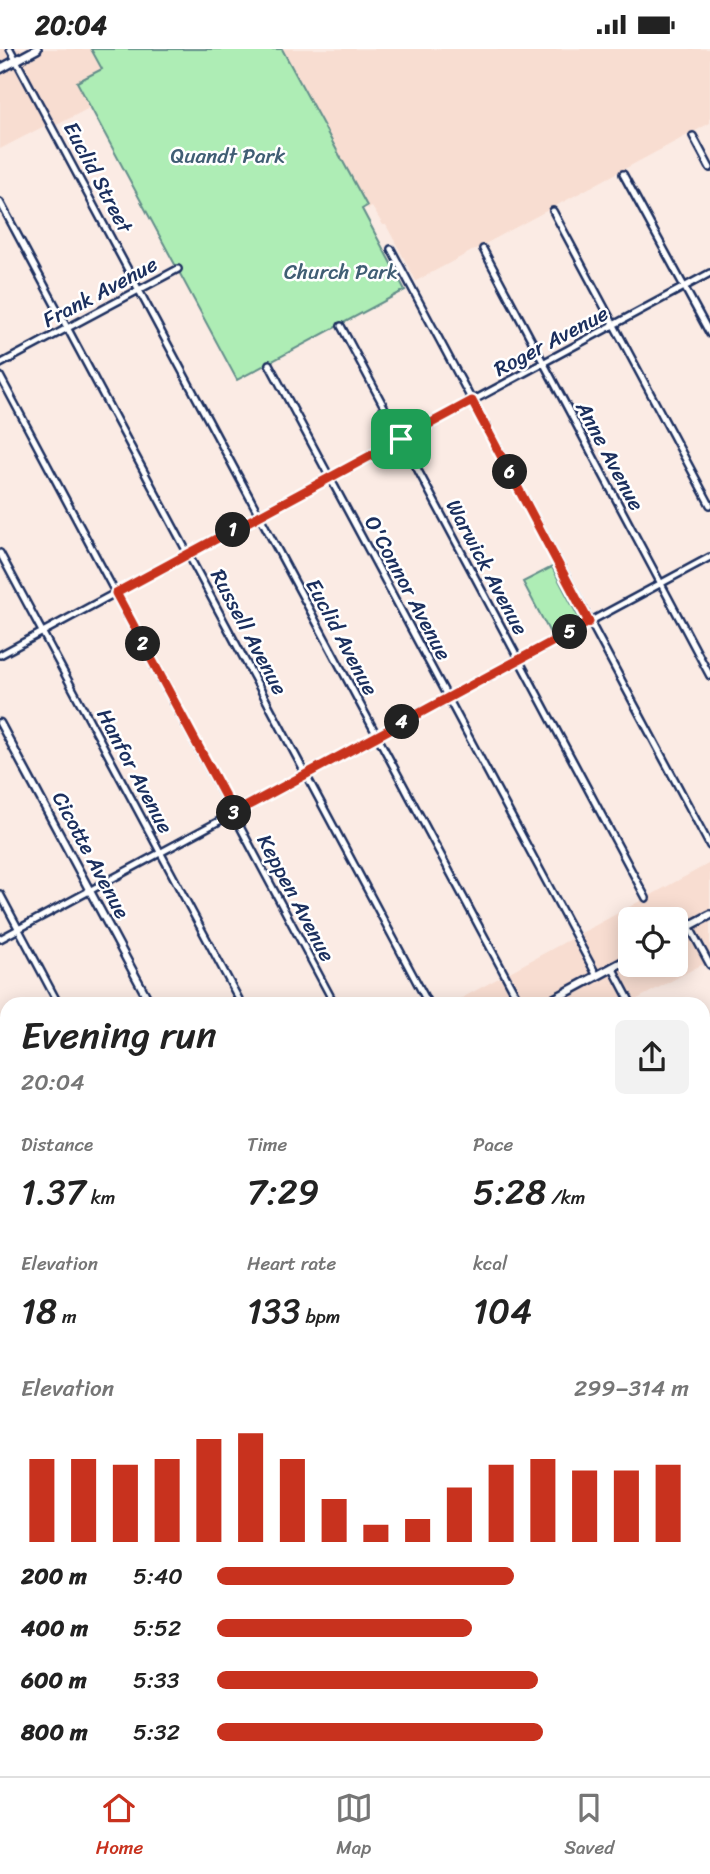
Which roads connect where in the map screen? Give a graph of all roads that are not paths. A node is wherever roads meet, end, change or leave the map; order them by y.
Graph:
1 (10, 49) edge
2 (37, 49) edge
3 (16, 60) junction
4 (0, 69) edge
5 (693, 136) dead end
6 (710, 168) edge
7 (623, 174) dead end
8 (0, 202) edge
9 (553, 211) dead end
10 (391, 249) dead end
11 (483, 249) dead end
12 (178, 268) dead end
13 (710, 273) edge
14 (685, 287) junction
15 (139, 289) junction
16 (155, 321) joint
17 (341, 325) dead end
18 (614, 325) junction
19 (67, 328) junction
20 (710, 334) edge
21 (543, 363) junction
22 (0, 364) edge
23 (269, 364) dead end
24 (0, 376) edge
25 (472, 401) junction
26 (401, 439) junction
27 (331, 478) junction
28 (710, 488) edge
29 (703, 492) junction
30 (710, 505) edge
31 (260, 516) junction
32 (0, 553) edge
33 (189, 554) junction
34 (710, 557) edge
35 (660, 584) junction
36 (116, 593) junction
37 (589, 622) junction
38 (42, 633) junction
39 (0, 655) edge
40 (519, 660) junction
41 (710, 677) edge
42 (448, 697) junction
43 (0, 723) edge
44 (377, 735) junction
45 (307, 773) junction
46 (234, 813) junction
47 (710, 846) edge
48 (161, 852) junction
49 (90, 890) junction
50 (0, 894) edge
51 (646, 898) dead end
52 (710, 915) edge
53 (689, 926) joint
54 (18, 929) junction
55 (0, 939) edge
56 (618, 964) edge
57 (710, 965) edge
58 (612, 967) junction
59 (597, 976) junction
60 (55, 997) edge
61 (147, 997) edge
62 (238, 997) edge
63 (331, 997) edge
64 (425, 997) edge
65 (517, 997) edge
66 (558, 997) edge
67 (628, 997) edge

1 - 3 street, Euclid Street
2 - 3 main road
3 - 4 main road
3 - 15 street, Euclid Street
5 - 6 street
7 - 14 street
8 - 19 street, Russell Avenue
9 - 18 street
10 - 25 street
11 - 21 street, Anne Avenue
12 - 15 street, Frank Avenue
13 - 14 street, Roger Avenue
14 - 18 street, Roger Avenue
14 - 20 street
15 - 16 street, Euclid Street
15 - 19 street, Frank Avenue
16 - 31 street, Euclid Avenue
17 - 26 street, Warwick Avenue
18 - 21 street, Roger Avenue
18 - 29 street
19 - 22 street, Frank Avenue
19 - 33 street, Russell Avenue
21 - 25 street, Roger Avenue
21 - 35 street, Anne Avenue
23 - 27 street, O'Connor Avenue
24 - 36 street, Keppen Avenue
25 - 26 street, Roger Avenue
25 - 37 street
26 - 27 street, Roger Avenue
26 - 40 street, Warwick Avenue
27 - 31 street, Roger Avenue
27 - 42 street, O'Connor Avenue
28 - 29 street
29 - 30 street
31 - 33 street, Roger Avenue
31 - 44 street, Euclid Avenue
32 - 38 street, Hanfor Avenue
33 - 36 street, Roger Avenue
33 - 45 street, Russell Avenue
34 - 35 street
35 - 37 street
35 - 41 street, Anne Avenue
36 - 38 street, Roger Avenue
36 - 46 street, Keppen Avenue
37 - 40 street
37 - 47 street
38 - 39 street, Roger Avenue
38 - 48 street, Hanfor Avenue
40 - 42 street
40 - 51 street, Warwick Avenue
42 - 44 street
42 - 59 street, O'Connor Avenue
43 - 49 street, Cicotte Avenue
44 - 45 street
44 - 65 street, Euclid Avenue
45 - 46 street
45 - 64 street, Russell Avenue
46 - 48 street
46 - 63 street, Keppen Avenue
48 - 49 street
48 - 62 street, Hanfor Avenue
49 - 54 street
49 - 61 street, Cicotte Avenue
50 - 54 street
52 - 53 main road
53 - 57 street
54 - 55 street
54 - 60 street
56 - 58 main road
58 - 59 main road
58 - 67 street
59 - 66 main road

